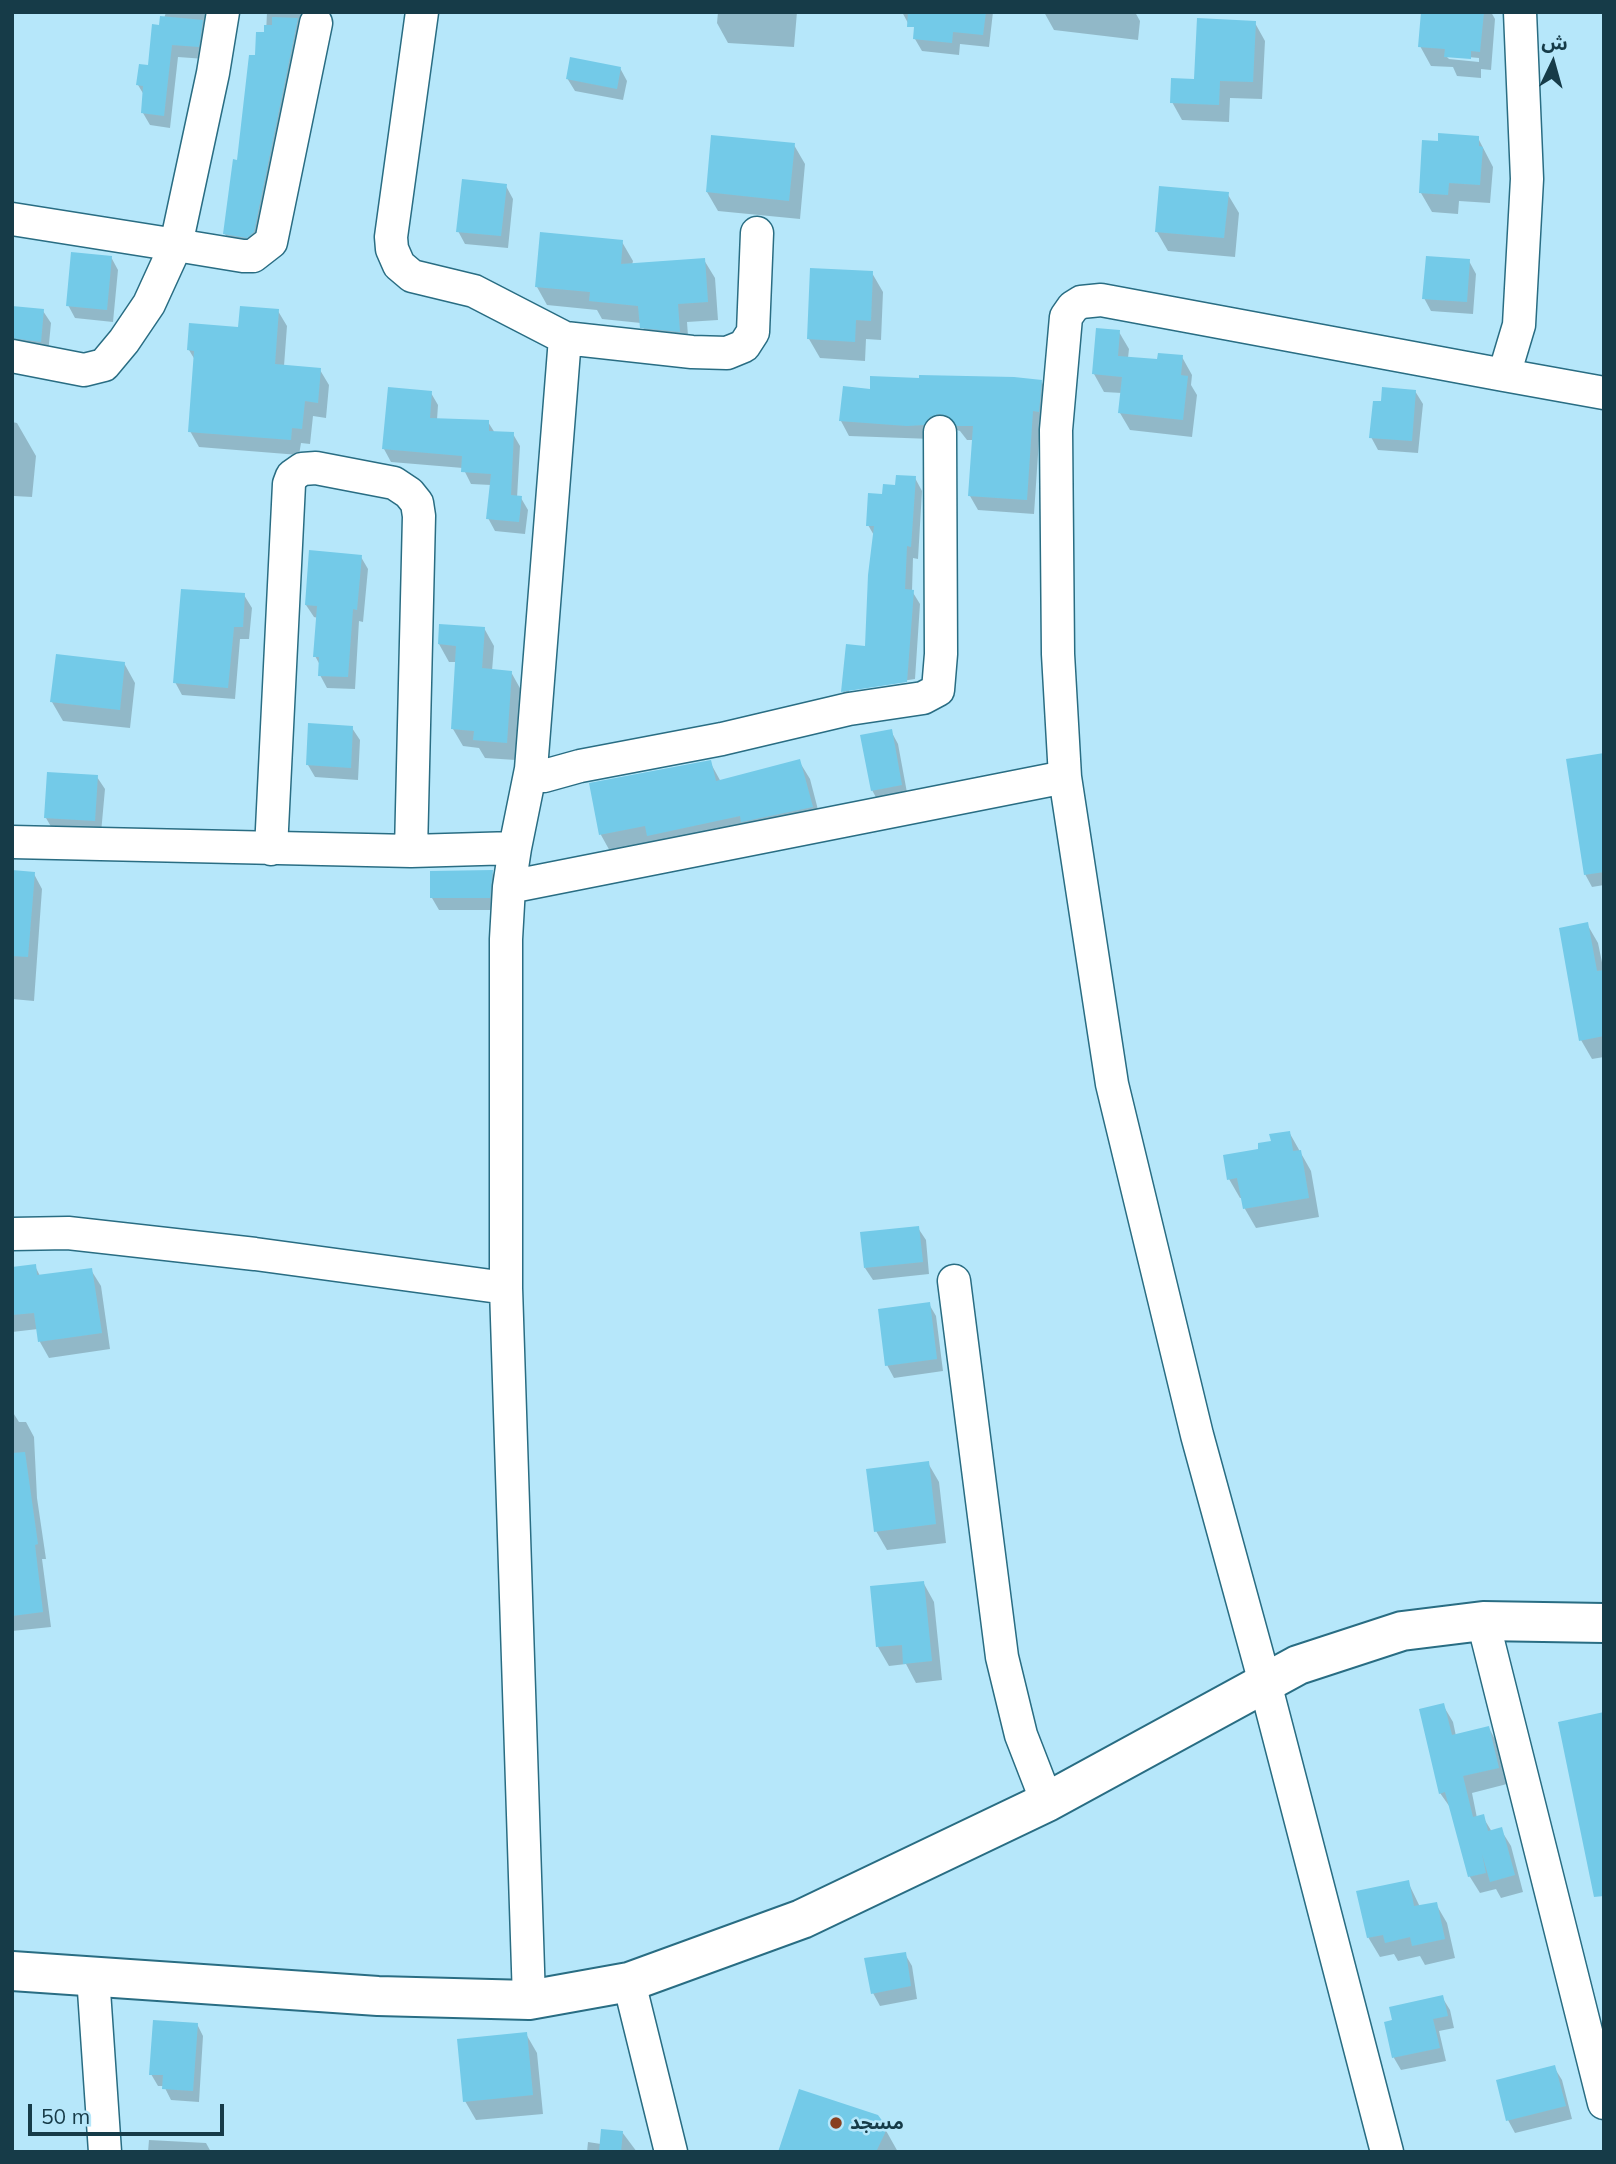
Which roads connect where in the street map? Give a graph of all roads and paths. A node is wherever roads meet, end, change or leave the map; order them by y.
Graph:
1 (223, 12) edge
2 (422, 12) edge
3 (1520, 12) edge
4 (316, 23) dead end
5 (12, 219) edge
6 (757, 233) dead end
7 (176, 245) junction
8 (565, 338) junction
9 (12, 356) edge
10 (1504, 375) junction
11 (1604, 393) edge
12 (940, 432) dead end
13 (531, 769) junction
14 (1065, 777) junction
15 (12, 842) edge
16 (514, 848) junction
17 (271, 849) junction
18 (411, 851) junction
19 (509, 887) junction
20 (12, 1234) edge
21 (954, 1281) dead end
22 (506, 1288) junction
23 (1483, 1621) junction
24 (1604, 1623) edge
25 (1265, 1683) junction
26 (1047, 1802) junction
27 (12, 1971) edge
28 (93, 1976) junction
29 (629, 1982) junction
30 (529, 2000) junction
31 (1604, 2103) edge
32 (105, 2152) edge
33 (671, 2152) edge
34 (1387, 2152) edge

1 - 7 street
2 - 8 street
3 - 10 street
4 - 7 street
5 - 7 street
6 - 8 street
7 - 9 street
8 - 13 street
10 - 11 street
10 - 14 street
12 - 13 street
13 - 16 street
14 - 19 street
14 - 25 street
15 - 17 street
16 - 18 street
16 - 19 street
17 - 18 street
17 - 18 street
19 - 22 street
20 - 22 street
21 - 26 street
22 - 30 street
23 - 24 main road
23 - 25 main road
23 - 31 street
25 - 26 main road
25 - 34 street
26 - 29 main road
27 - 28 main road
28 - 30 main road
28 - 32 street
29 - 30 main road
29 - 33 street

